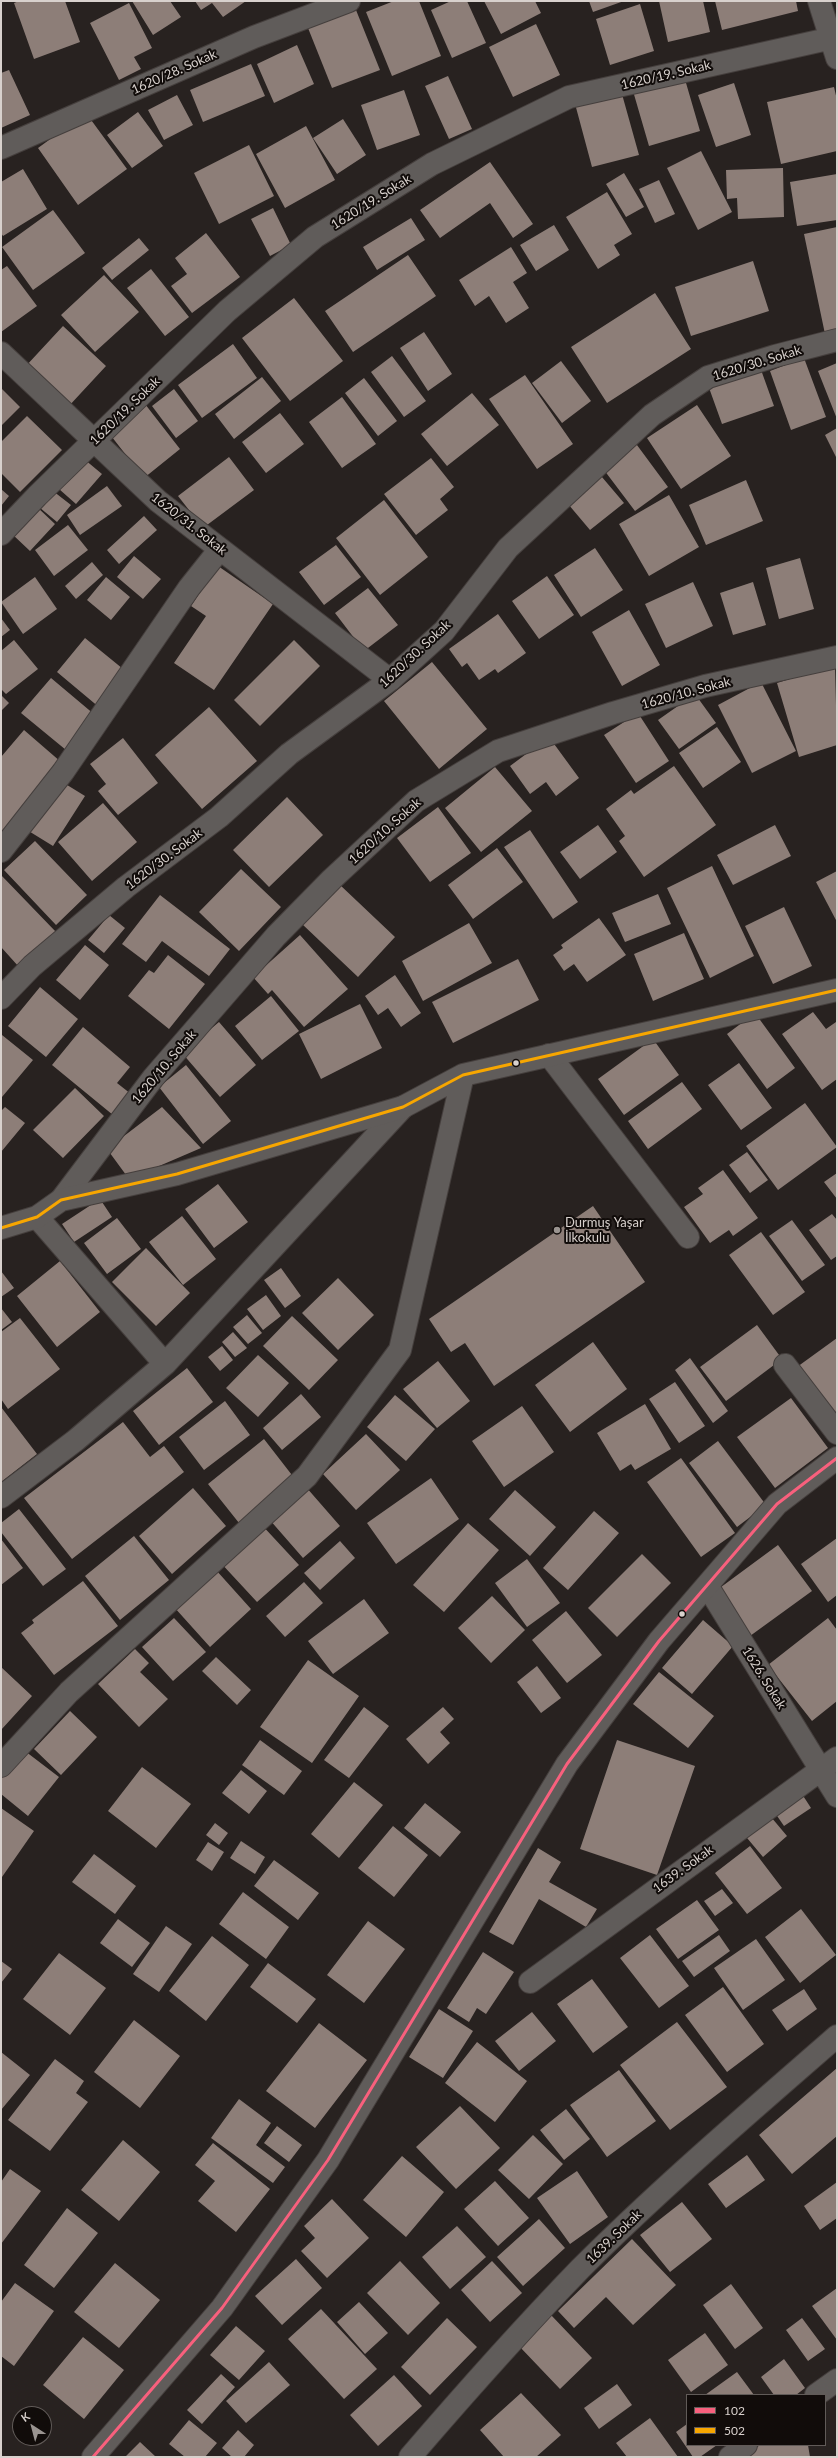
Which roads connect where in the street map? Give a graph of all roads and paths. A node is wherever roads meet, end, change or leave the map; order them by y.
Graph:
1 (349, 1) edge
2 (818, 1) edge
3 (835, 44) edge
4 (1, 148) edge
5 (837, 340) edge
6 (1, 353) edge
7 (93, 441) junction
8 (1, 534) edge
9 (220, 549) junction
10 (837, 657) edge
11 (390, 680) junction
12 (1, 851) edge
13 (837, 990) edge
14 (1, 998) edge
15 (549, 1055) junction
16 (463, 1075) junction
17 (403, 1107) junction
18 (61, 1200) junction
19 (37, 1217) junction
20 (1, 1228) edge
21 (688, 1237) dead end
22 (165, 1364) junction
23 (785, 1365) dead end
24 (837, 1433) edge
25 (837, 1458) edge
26 (1, 1497) edge
27 (708, 1587) junction
28 (829, 1764) edge
29 (1, 1766) edge
30 (837, 1796) edge
31 (530, 1982) dead end
32 (837, 2036) edge
33 (837, 2380) edge
34 (817, 2394) edge
35 (745, 2446) edge
36 (93, 2457) edge
37 (410, 2457) edge
38 (730, 2457) edge

1 - 4 street, 1620/28. Sokak
2 - 3 street
3 - 7 street, 1620/19. Sokak
5 - 11 street, 1620/30. Sokak
6 - 7 street, 1620/31. Sokak
7 - 8 street, 1620/19. Sokak
7 - 9 street, 1620/31. Sokak
9 - 11 street, 1620/31. Sokak
9 - 12 street
10 - 18 street, 1620/10. Sokak
11 - 14 street, 1620/30. Sokak
13 - 15 street
15 - 16 street
15 - 21 street
16 - 17 street
16 - 29 street
17 - 18 street
17 - 22 street
18 - 19 street
19 - 20 street
19 - 22 street
22 - 26 street
23 - 24 street
25 - 27 street
27 - 28 street, 1626. Sokak
27 - 36 street
28 - 30 street, 1626. Sokak
28 - 31 street, 1639. Sokak
32 - 37 street, 1639. Sokak
33 - 34 street
35 - 38 street

